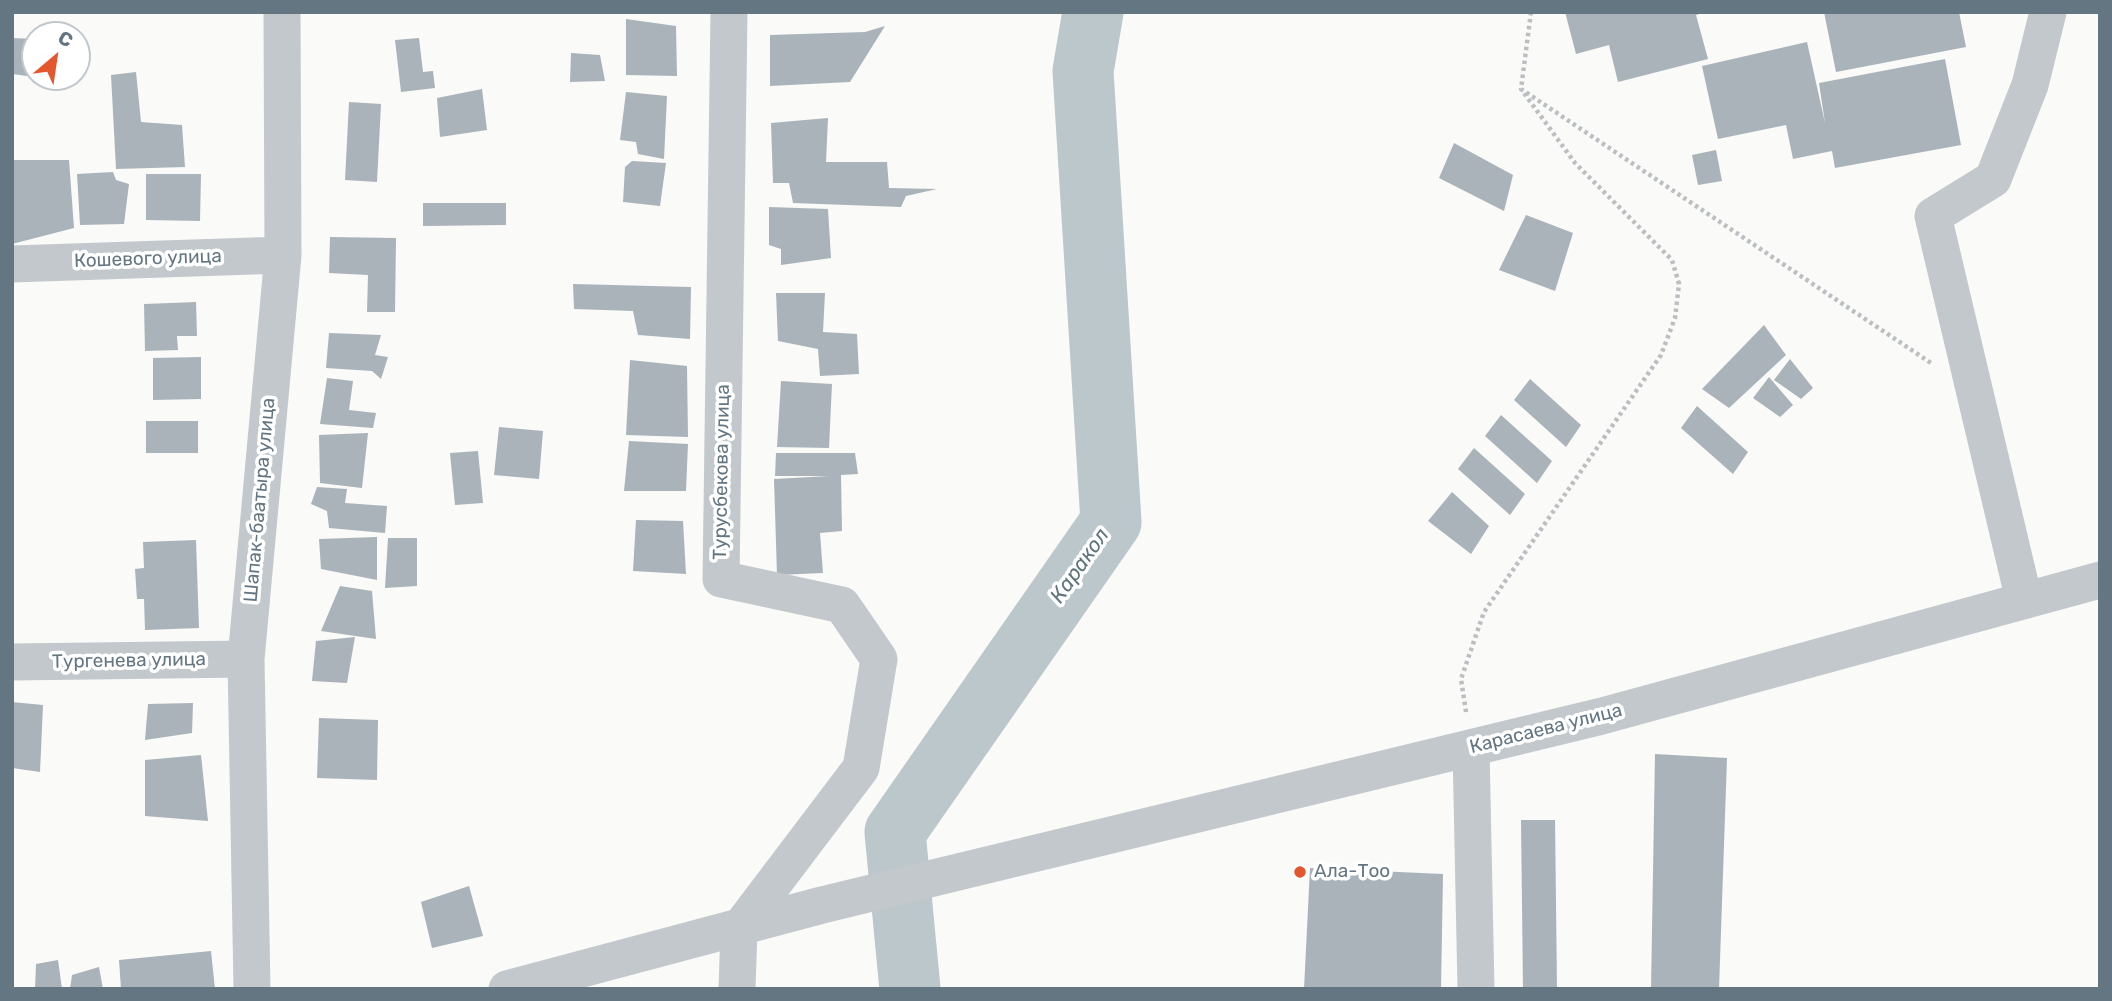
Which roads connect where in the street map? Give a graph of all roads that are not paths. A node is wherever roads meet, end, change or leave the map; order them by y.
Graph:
1 (282, 12) edge
2 (729, 12) edge
3 (2048, 12) edge
4 (283, 255) junction
5 (12, 264) edge
6 (2100, 580) edge
7 (2024, 600) junction
8 (246, 659) junction
9 (12, 662) edge
10 (1471, 748) junction
11 (739, 929) junction
12 (252, 989) edge
13 (507, 989) edge
14 (737, 989) edge
15 (1476, 989) edge

1 - 4 street, Шапак-баатыра улица
2 - 11 street, Турусбекова улица
3 - 7 street
4 - 5 street, Кошевого улица
4 - 8 street, Шапак-баатыра улица
6 - 7 street, Карасаева улица
7 - 10 street, Карасаева улица
8 - 9 street, Тургенева улица
8 - 12 street, Шапак-баатыра улица
10 - 11 street, Карасаева улица
10 - 15 street
11 - 13 street, Карасаева улица
11 - 14 street

